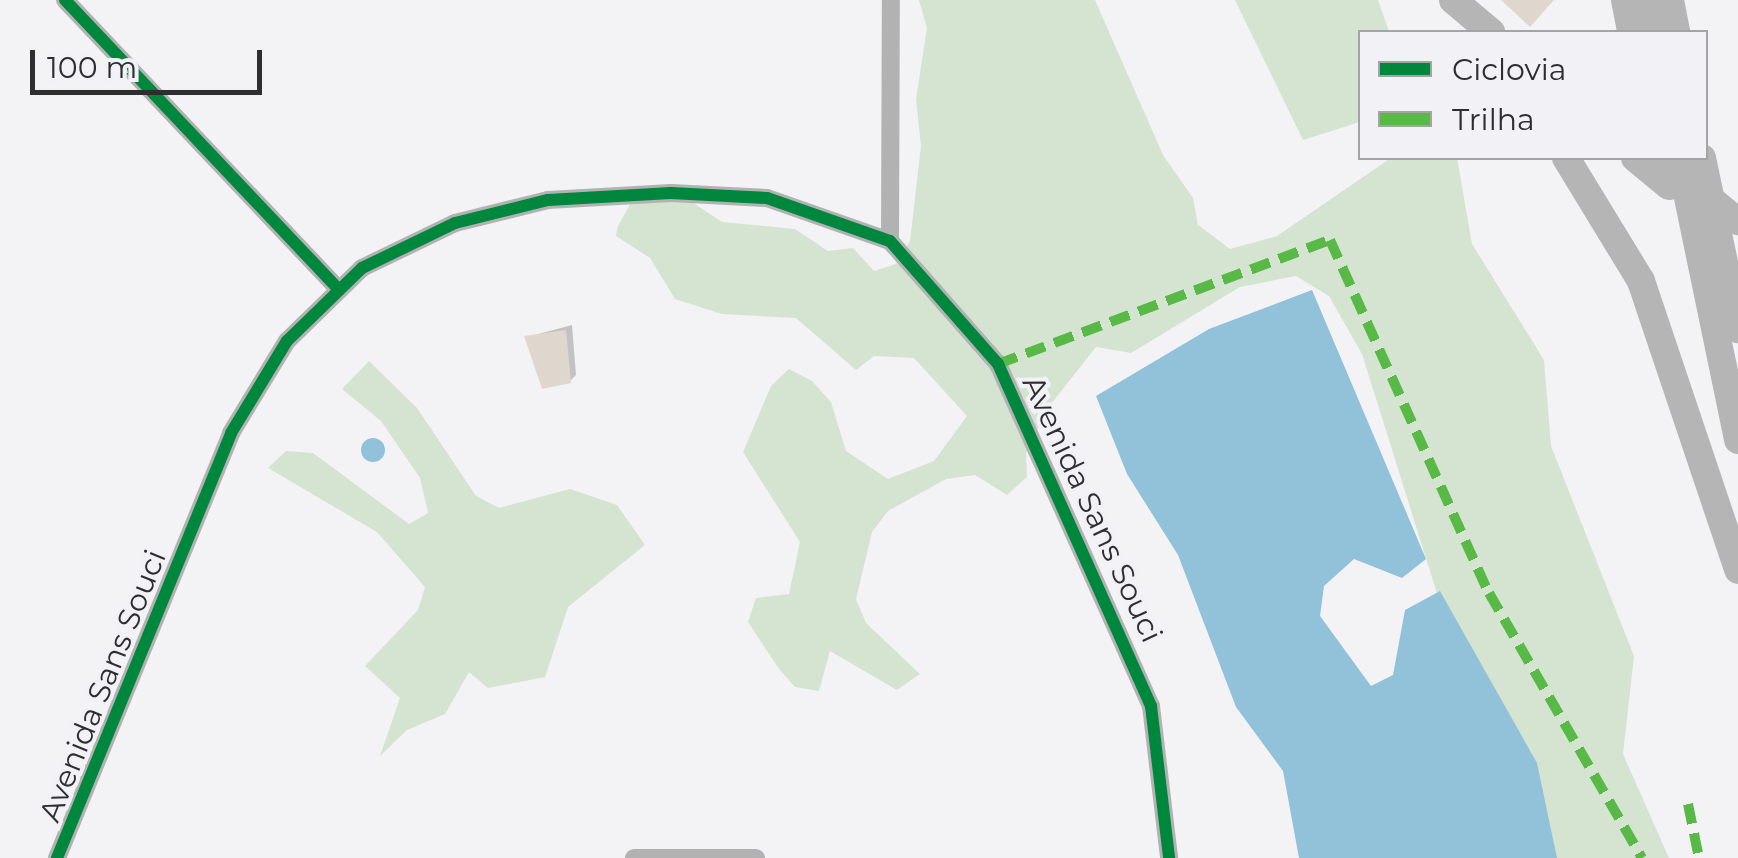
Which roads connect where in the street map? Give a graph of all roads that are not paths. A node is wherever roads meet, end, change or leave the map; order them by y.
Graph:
1 (65, 0) edge
2 (891, 0) edge
3 (1431, 0) edge
4 (1453, 0) edge
5 (1649, 0) edge
6 (1670, 0) edge
7 (1634, 25) edge
8 (1462, 30) edge
9 (1489, 30) edge
10 (1676, 30) edge
11 (1567, 160) edge
12 (1637, 160) edge
13 (1664, 160) edge
14 (1680, 160) edge
15 (1702, 160) edge
16 (1738, 221) edge
17 (890, 241) junction
18 (1738, 244) edge
19 (338, 290) junction
20 (1738, 329) edge
21 (1738, 440) edge
22 (1738, 570) edge
23 (58, 858) edge
24 (634, 858) edge
25 (756, 858) edge
26 (1169, 858) edge

1 - 19 street
2 - 17 street
3 - 8 main road
4 - 9 main road
5 - 7 main road
6 - 10 main road
11 - 22 main road
12 - 18 main road
13 - 16 main road, bridge
14 - 21 main road
15 - 20 main road
17 - 19 street, Avenida Sans Souci
17 - 26 street, Avenida Sans Souci
19 - 23 street, Avenida Sans Souci
24 - 25 street

